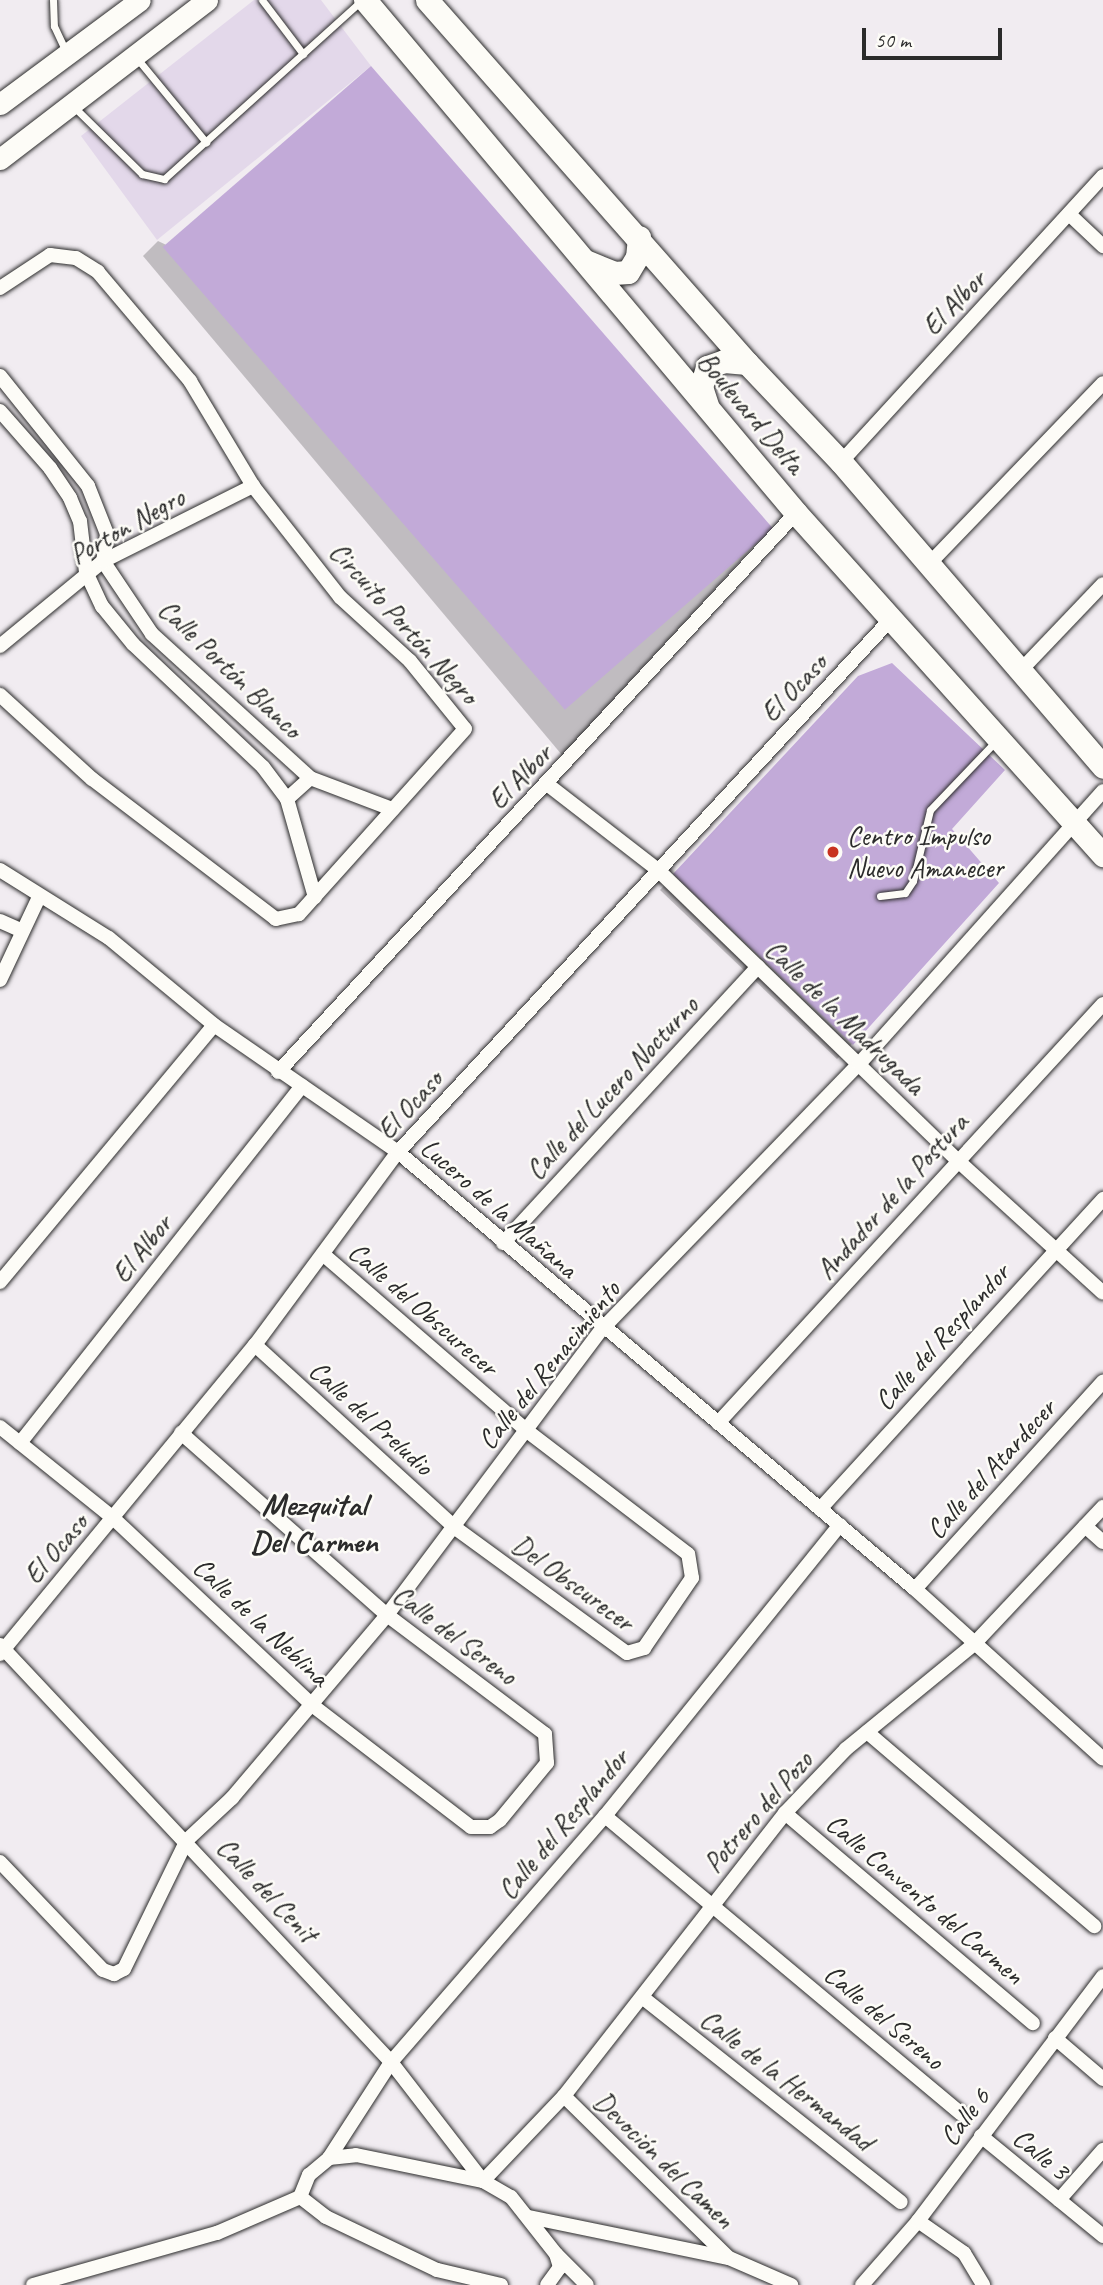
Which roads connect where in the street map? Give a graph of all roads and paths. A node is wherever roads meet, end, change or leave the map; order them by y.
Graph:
1 (52, 0) edge
2 (140, 0) edge
3 (206, 0) edge
4 (262, 0) edge
5 (363, 0) edge
6 (427, 0) edge
7 (67, 54) junction
8 (303, 54) junction
9 (134, 55) junction
10 (0, 104) edge
11 (73, 106) junction
12 (206, 142) junction
13 (0, 159) edge
14 (1103, 176) edge
15 (1069, 214) junction
16 (639, 237) junction
17 (1103, 246) edge
18 (582, 259) junction
19 (0, 288) edge
20 (747, 363) junction
21 (0, 376) edge
22 (1103, 383) edge
23 (707, 408) junction
24 (0, 411) edge
25 (841, 462) junction
26 (253, 486) junction
27 (796, 513) junction
28 (103, 561) junction
29 (929, 564) junction
30 (86, 572) junction
31 (1103, 584) edge
32 (891, 619) junction
33 (0, 646) edge
34 (1020, 671) junction
35 (0, 695) edge
36 (998, 738) junction
37 (1103, 768) edge
38 (310, 778) junction
39 (547, 785) junction
40 (1103, 791) edge
41 (287, 799) junction
42 (392, 809) junction
43 (1074, 824) junction
44 (1103, 855) edge
45 (0, 870) edge
46 (659, 871) junction
47 (880, 896) dead end
48 (39, 897) junction
49 (315, 897) junction
50 (0, 921) edge
51 (22, 931) junction
52 (758, 967) junction
53 (0, 979) edge
54 (1103, 1004) edge
55 (214, 1025) junction
56 (859, 1064) junction
57 (278, 1072) junction
58 (302, 1086) junction
59 (398, 1152) junction
60 (957, 1160) junction
61 (1103, 1199) edge
62 (503, 1243) junction
63 (1054, 1250) junction
64 (324, 1255) junction
65 (0, 1282) edge
66 (1103, 1293) edge
67 (602, 1329) junction
68 (256, 1345) junction
69 (1103, 1382) edge
70 (718, 1423) junction
71 (0, 1426) edge
72 (526, 1430) junction
73 (181, 1433) junction
74 (20, 1443) junction
75 (1103, 1507) edge
76 (820, 1509) junction
77 (113, 1518) junction
78 (840, 1525) junction
79 (1085, 1526) junction
80 (454, 1527) junction
81 (1103, 1542) edge
82 (688, 1554) joint
83 (915, 1589) junction
84 (387, 1615) junction
85 (973, 1645) junction
86 (1, 1650) edge
87 (313, 1705) junction
88 (867, 1732) junction
89 (1103, 1759) edge
90 (785, 1813) junction
91 (605, 1816) junction
92 (500, 1820) joint
93 (187, 1840) junction
94 (0, 1863) edge
95 (711, 1905) junction
96 (1094, 1926) dead end
97 (1103, 1976) edge
98 (642, 1997) junction
99 (1033, 2023) dead end
100 (1055, 2038) junction
101 (391, 2062) junction
102 (1103, 2079) edge
103 (564, 2096) junction
104 (961, 2114) dead end
105 (981, 2136) junction
106 (1103, 2150) edge
107 (329, 2158) junction
108 (483, 2181) junction
109 (300, 2197) junction
110 (1059, 2200) junction
111 (901, 2202) dead end
112 (529, 2217) junction
113 (918, 2221) junction
114 (1103, 2236) edge
115 (556, 2253) junction
116 (729, 2258) junction
117 (437, 2270) junction
118 (33, 2285) edge
119 (438, 2285) edge
120 (501, 2285) edge
121 (547, 2285) edge
122 (587, 2285) edge
123 (792, 2285) edge
124 (862, 2285) edge
125 (983, 2285) edge

1 - 7 lane
2 - 7 main road
3 - 9 main road
4 - 8 lane
5 - 8 lane
5 - 18 main road, Boulevard Delta
6 - 16 main road, Boulevard Delta
7 - 10 main road
8 - 12 lane
9 - 11 main road
9 - 12 lane
11 - 12 lane
11 - 13 main road
14 - 15 street, El Albor
15 - 17 street
15 - 25 street, El Albor
16 - 18 main road
16 - 20 main road, Boulevard Delta
18 - 23 main road, Boulevard Delta
19 - 26 street, Circuito Portón Negro
20 - 23 main road
20 - 25 main road, Boulevard Delta
21 - 28 street
22 - 29 street
23 - 27 main road, Boulevard Delta
24 - 30 street, Calle Portón Blanco
25 - 29 main road, Boulevard Delta
26 - 28 street, Porton Negro
26 - 42 street, Circuito Portón Negro
27 - 32 main road, Boulevard Delta
27 - 39 street, El Albor
28 - 30 street, Porton Negro
28 - 38 street, Calle Portón Blanco
29 - 34 main road, Boulevard Delta
30 - 33 street, Porton Negro
30 - 41 street, Calle Portón Blanco
31 - 34 street
32 - 36 main road, Boulevard Delta
32 - 46 street, El Ocaso
34 - 37 main road, Boulevard Delta
35 - 49 street, Circuito Portón Negro
36 - 43 main road, Boulevard Delta
36 - 47 lane
38 - 41 street
38 - 42 street, Calle Portón Blanco
39 - 46 street, Calle de la Madrugada
39 - 57 street, El Albor
40 - 43 street, Calle del Renacimiento
41 - 49 street, Calle Portón Blanco
42 - 49 street, Circuito Portón Negro
43 - 44 main road, Boulevard Delta
43 - 56 street, Calle del Renacimiento
45 - 48 street, Lucero de la Mañana
46 - 52 street, Calle de la Madrugada
46 - 59 street, El Ocaso
48 - 51 street
48 - 55 street, Lucero de la Mañana
50 - 51 street
51 - 53 street
52 - 56 street, Calle de la Madrugada
52 - 62 street, Calle del Lucero Nocturno
54 - 60 street, Andador de la Postura
55 - 57 street, Lucero de la Mañana
55 - 65 street
56 - 60 street, Calle de la Madrugada
56 - 67 street, Calle del Renacimiento
57 - 58 street, Lucero de la Mañana
58 - 59 street, Lucero de la Mañana
58 - 74 street, El Albor
59 - 62 street, Lucero de la Mañana
59 - 64 street, El Ocaso
60 - 63 street, Calle de la Madrugada
60 - 70 street, Andador de la Postura
61 - 63 street, Calle del Resplandor
62 - 67 street, Lucero de la Mañana
63 - 66 street, Calle de la Madrugada
63 - 76 street, Calle del Resplandor
64 - 68 street, El Ocaso
64 - 72 street, Calle del Obscurecer
67 - 70 street, Lucero de la Mañana
67 - 72 street, Calle del Renacimiento
68 - 73 street, El Ocaso
68 - 80 street, Calle del Preludio
69 - 83 street, Calle del Atardecer
70 - 76 street, Lucero de la Mañana
71 - 74 street, Calle de la Neblina
72 - 80 street, Calle del Renacimiento
72 - 82 street, Calle del Obscurecer
73 - 77 street, El Ocaso
73 - 84 street, Calle del Sereno
74 - 77 street, Calle de la Neblina
75 - 79 street, Potrero del Pozo
76 - 78 street, Lucero de la Mañana
77 - 86 street, El Ocaso
77 - 87 street, Calle de la Neblina
78 - 83 street, Lucero de la Mañana
78 - 91 street, Calle del Resplandor
79 - 81 street
79 - 85 street, Potrero del Pozo
80 - 82 street, Del Obscurecer
80 - 84 street, Calle del Renacimiento
83 - 85 street, Lucero de la Mañana
84 - 87 street, Calle del Renacimiento
84 - 92 street, Calle del Sereno
85 - 88 street, Potrero del Pozo
85 - 89 street, Lucero de la Mañana
86 - 93 street, Calle del Cenit
87 - 92 street, Calle de la Neblina
87 - 93 street, Calle del Renacimiento
88 - 90 street, Potrero del Pozo
88 - 96 street
90 - 95 street, Potrero del Pozo
90 - 99 street, Calle Convento del Carmen
91 - 95 street, Calle del Sereno
91 - 101 street, Calle del Resplandor
93 - 94 street, Calle del Renacimiento
93 - 101 street, Calle del Cenit
95 - 98 street, Potrero del Pozo
95 - 104 street, Calle del Sereno
97 - 100 street, Calle 6
98 - 103 street, Potrero del Pozo
98 - 111 street, Calle de la Hermandad
100 - 102 street
100 - 105 street, Calle 6
101 - 107 street, Calle del Resplandor
101 - 108 street, Calle del Cenit
103 - 108 street, Potrero del Pozo
103 - 116 street, Devoción del Camen
105 - 110 street, Calle 3
105 - 113 street, Calle 6
106 - 110 street
107 - 108 street
107 - 109 street, Calle del Resplandor
108 - 112 street
109 - 117 street
109 - 118 street
110 - 114 street, Calle 3
112 - 115 street
112 - 116 street
113 - 124 street, Calle 6
113 - 125 street
115 - 121 street
115 - 122 street
116 - 123 street
117 - 119 street
117 - 120 street

